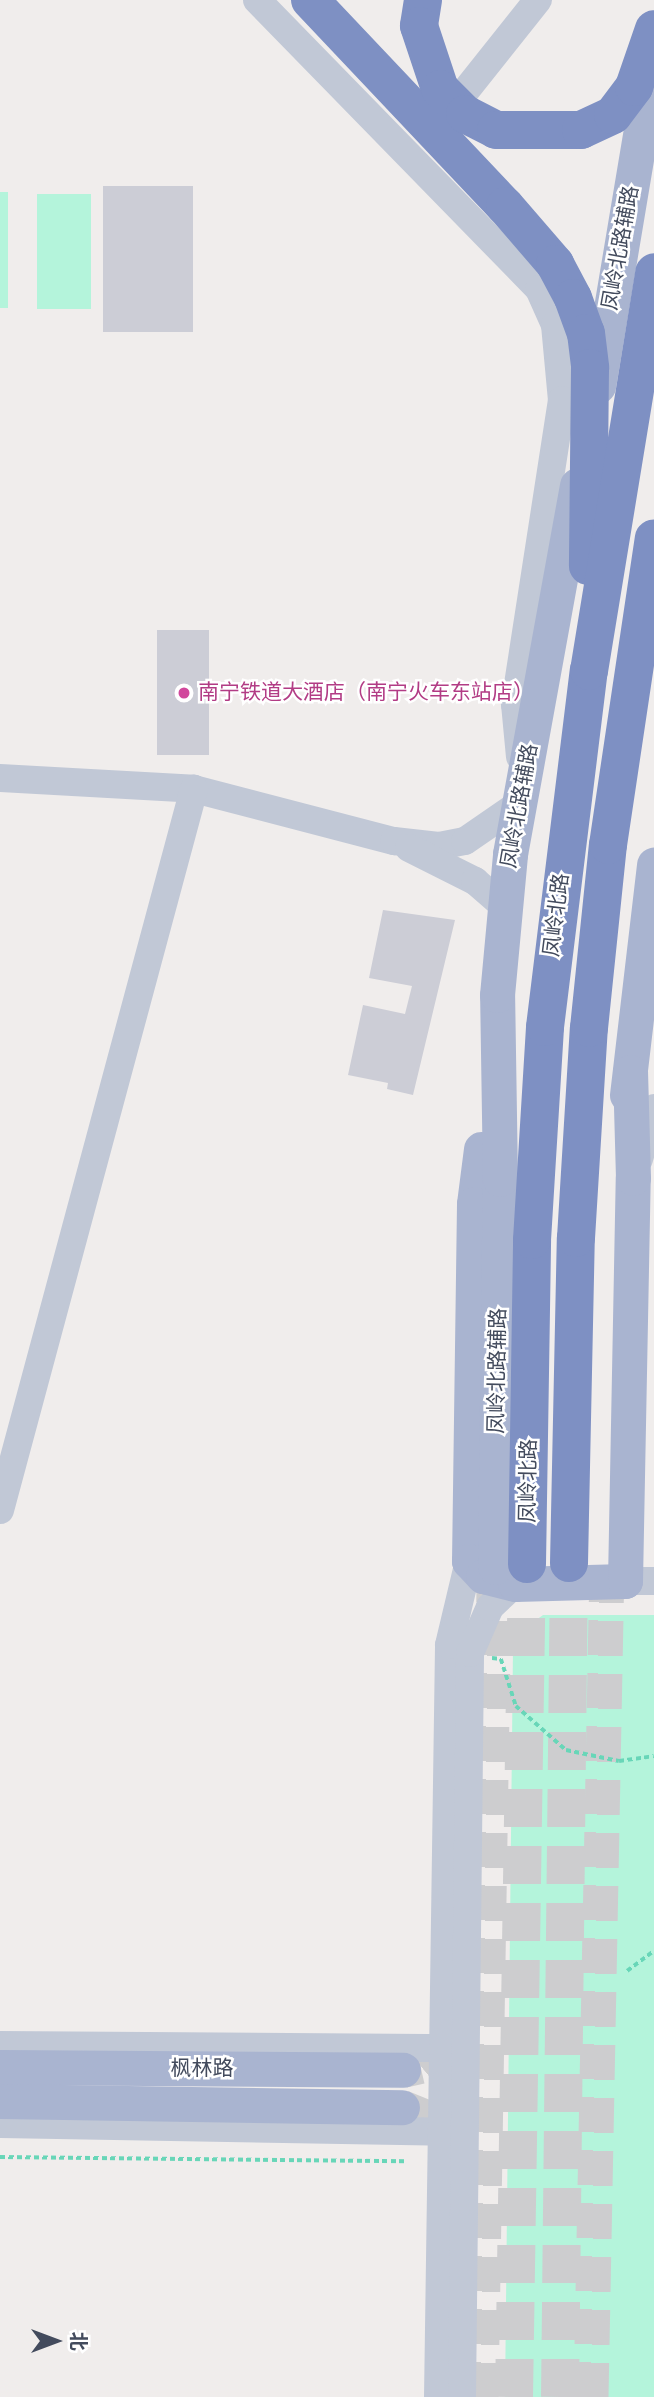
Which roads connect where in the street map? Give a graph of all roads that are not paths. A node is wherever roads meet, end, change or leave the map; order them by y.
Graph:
1 (257, 0) edge
2 (310, 0) edge
3 (423, 0) edge
4 (538, 0) edge
5 (654, 29) edge
6 (654, 54) edge
7 (414, 156) junction
8 (654, 272) edge
9 (587, 451) junction
10 (654, 538) edge
11 (589, 671) junction
12 (654, 728) edge
13 (0, 778) edge
14 (194, 789) junction
15 (522, 795) junction
16 (394, 841) junction
17 (608, 845) junction
18 (654, 865) edge
19 (651, 902) edge
20 (505, 907) junction
21 (629, 1072) junction
22 (654, 1108) edge
23 (633, 1178) junction
24 (0, 1510) edge
25 (502, 1569) junction
26 (614, 1572) edge
27 (454, 2048) junction
28 (1, 2052) edge
29 (405, 2059) joint
30 (0, 2117) edge
31 (406, 2119) joint
32 (453, 2132) junction
33 (438, 2397) edge
34 (462, 2397) edge

1 - 7 street
2 - 9 highway
3 - 5 highway
4 - 7 street
6 - 9 main road, 凤岭北路辅路
7 - 15 street
8 - 11 highway, 凤岭北路
9 - 11 highway
9 - 15 main road, 凤岭北路辅路
10 - 17 highway, 凤岭北路
11 - 25 highway, 凤岭北路
12 - 17 highway
13 - 14 street
14 - 16 street
14 - 24 street
15 - 16 street
15 - 20 main road, 凤岭北路辅路
16 - 20 street
17 - 26 highway, 凤岭北路
18 - 19 main road
19 - 21 main road
20 - 25 main road, 凤岭北路辅路
21 - 23 main road
21 - 26 main road
22 - 23 street
23 - 26 main road
25 - 26 main road
25 - 27 street
25 - 27 street
27 - 29 street
27 - 32 street
28 - 29 main road, 枫林路
30 - 31 main road, 枫林路
31 - 32 street
32 - 33 street
32 - 34 street

